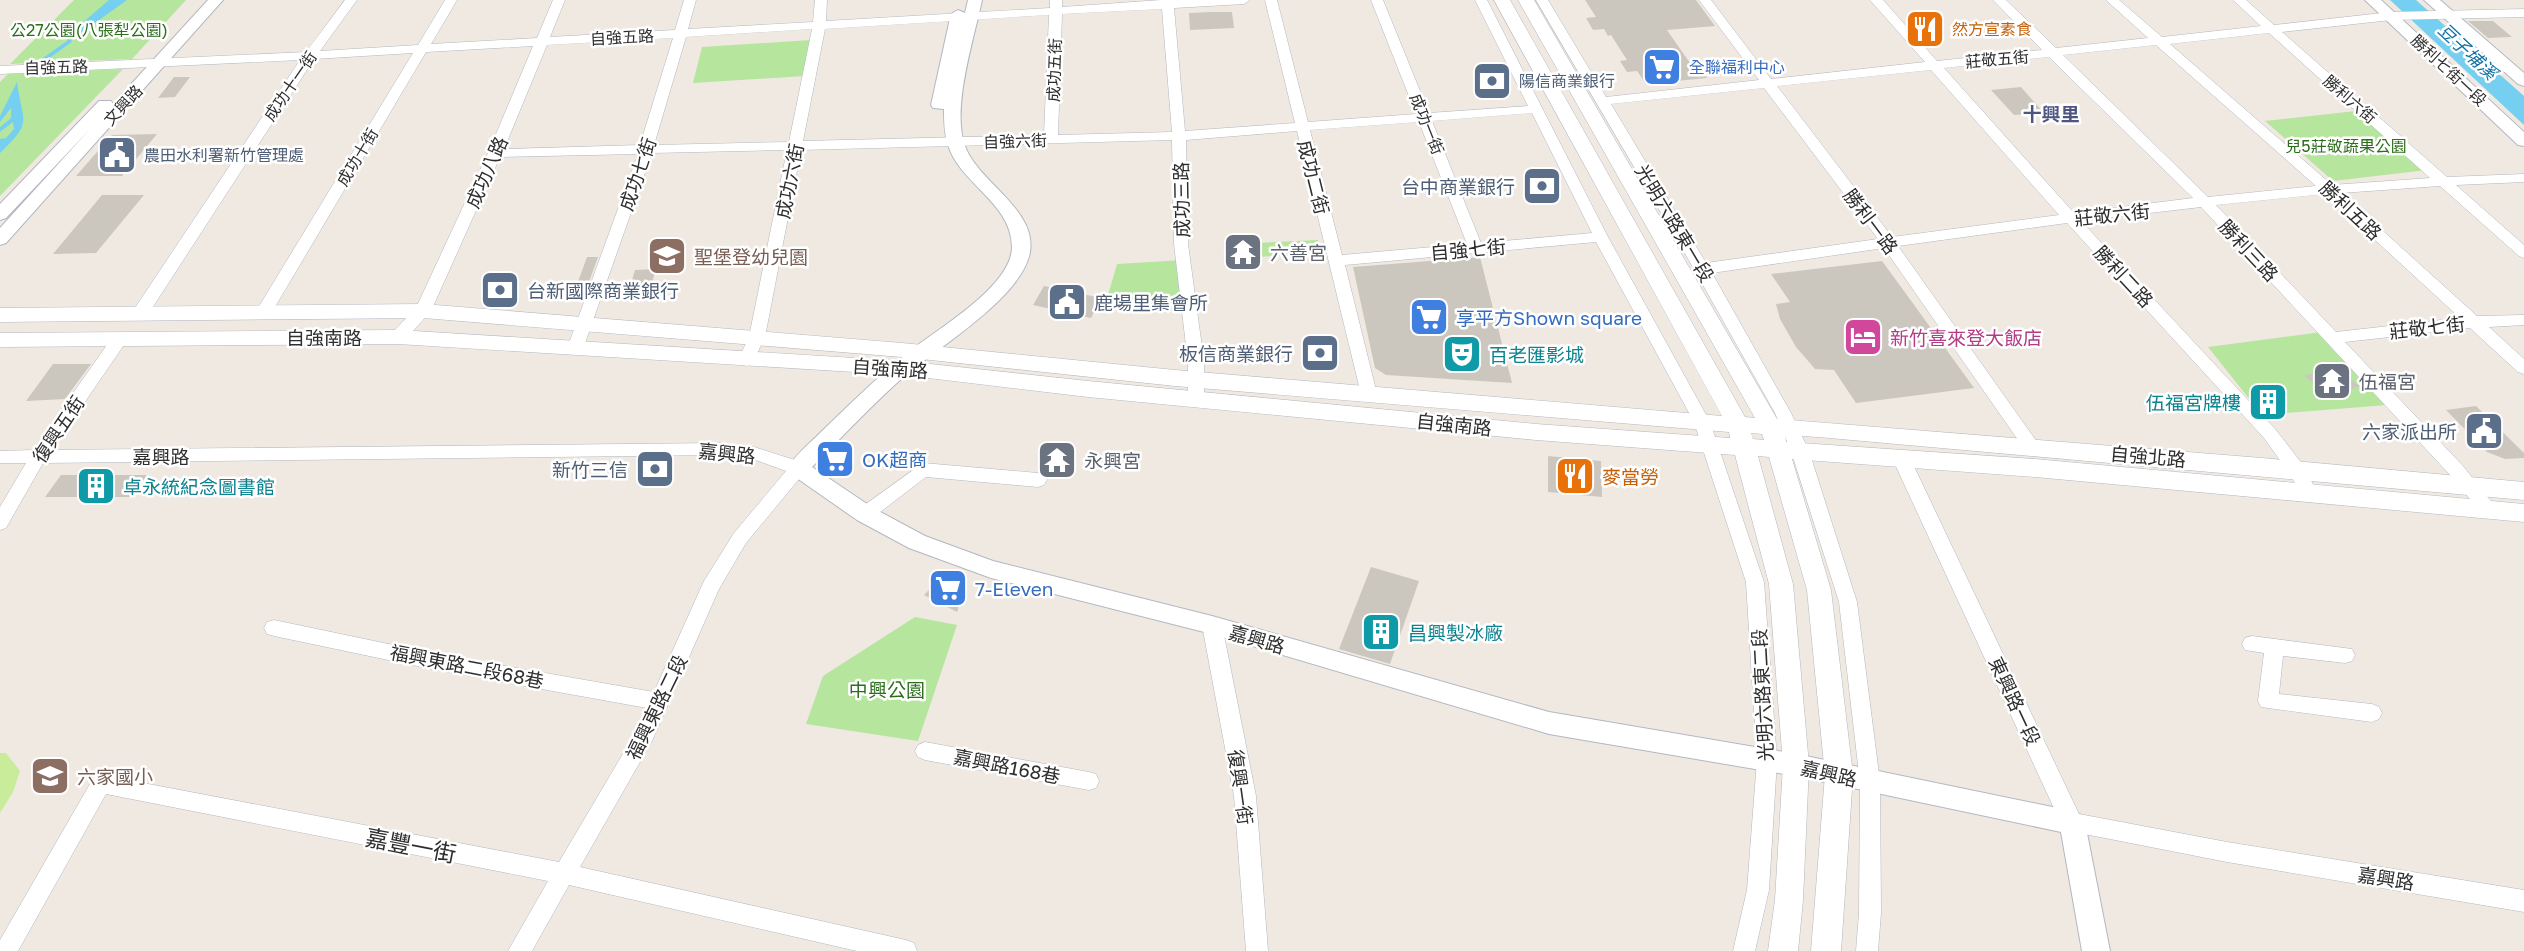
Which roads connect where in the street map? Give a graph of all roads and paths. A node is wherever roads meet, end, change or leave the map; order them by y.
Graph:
1 (199, 0) edge
2 (216, 0) edge
3 (351, 0) edge
4 (451, 0) edge
5 (559, 0) edge
6 (690, 0) edge
7 (821, 0) edge
8 (962, 0) edge
9 (1244, 0) edge
10 (1272, 0) edge
11 (1377, 0) edge
12 (1481, 0) edge
13 (1502, 0) edge
14 (1526, 0) edge
15 (1542, 0) edge
16 (1705, 0) edge
17 (1876, 0) edge
18 (1999, 0) edge
19 (2112, 0) edge
20 (2239, 0) edge
21 (2372, 0) edge
22 (2431, 0) edge
23 (1167, 2) edge
24 (1056, 6) edge
25 (968, 11) edge
26 (2446, 13) junction
27 (2524, 13) edge
28 (2391, 16) junction
29 (819, 25) junction
30 (2272, 30) junction
31 (681, 33) junction
32 (541, 41) junction
33 (2160, 42) junction
34 (422, 48) junction
35 (2052, 54) junction
36 (310, 55) junction
37 (152, 64) junction
38 (1934, 64) junction
39 (3, 72) edge
40 (2524, 81) edge
41 (1766, 82) junction
42 (1602, 101) junction
43 (1535, 109) junction
44 (1424, 117) junction
45 (1302, 128) junction
46 (1179, 136) junction
47 (1051, 140) junction
48 (2524, 141) edge
49 (947, 144) junction
50 (796, 146) junction
51 (646, 150) junction
52 (495, 153) junction
53 (2524, 178) edge
54 (2442, 180) junction
55 (2328, 189) junction
56 (2207, 204) junction
57 (0, 214) edge
58 (2070, 218) junction
59 (1601, 237) junction
60 (0, 239) edge
61 (1888, 243) junction
62 (1476, 248) junction
63 (2524, 253) edge
64 (1335, 261) junction
65 (1702, 269) junction
66 (423, 311) junction
67 (263, 313) junction
68 (0, 315) edge
69 (139, 315) junction
70 (2524, 320) edge
71 (2473, 322) junction
72 (586, 324) junction
73 (398, 337) junction
74 (757, 337) junction
75 (2331, 338) junction
76 (120, 339) junction
77 (0, 340) edge
78 (576, 345) junction
79 (921, 351) junction
80 (746, 360) junction
81 (903, 368) junction
82 (2524, 368) edge
83 (1196, 389) junction
84 (1369, 394) junction
85 (1702, 422) junction
86 (1741, 436) junction
87 (1784, 439) junction
88 (1709, 443) junction
89 (2031, 446) junction
90 (0, 457) edge
91 (38, 457) junction
92 (1902, 460) junction
93 (798, 468) junction
94 (2297, 470) junction
95 (1038, 480) dead end
96 (2470, 485) junction
97 (2524, 491) edge
98 (2309, 494) junction
99 (2489, 510) junction
100 (2524, 513) edge
101 (865, 514) junction
102 (0, 523) edge
103 (1212, 625) junction
104 (274, 628) dead end
105 (2252, 644) dead end
106 (2274, 647) junction
107 (2345, 655) dead end
108 (662, 702) junction
109 (2372, 712) dead end
110 (925, 751) dead end
111 (1767, 760) junction
112 (1796, 765) junction
113 (1839, 775) junction
114 (1089, 781) dead end
115 (1870, 782) junction
116 (2072, 823) junction
117 (565, 874) junction
118 (2524, 901) edge
119 (6, 951) edge
120 (519, 951) edge
121 (906, 951) edge
122 (1256, 951) edge
123 (1744, 951) edge
124 (1783, 951) edge
125 (1826, 951) edge
126 (1867, 951) edge
127 (2096, 951) edge

1 - 37 street, 文興路
2 - 37 street, 文興路
3 - 36 street, 成功十一街
4 - 34 street, 成功十街
5 - 32 street, 成功八路
6 - 31 street, 成功七街
7 - 29 street, 成功六街
8 - 25 street
9 - 23 street, 自強五路
10 - 45 street, 成功二街
11 - 44 street, 成功一街
12 - 43 street
13 - 86 main road
14 - 87 main road, 光明六路東一段
15 - 42 street, 光明六路東一段
16 - 41 street, 勝利一路
17 - 38 street, 勝利二路
18 - 35 street, 勝利三路
19 - 33 street, 勝利五路
20 - 30 street, 勝利六街
21 - 28 street, 勝利七街一段
22 - 26 street
23 - 24 street, 自強五路
23 - 46 street, 成功三路
24 - 25 street, 自強五路
24 - 47 street, 成功五街
25 - 29 street, 自強五路
25 - 49 street
26 - 27 street
26 - 28 street, 莊敬五街
26 - 40 street
28 - 30 street, 莊敬五街
28 - 48 street, 勝利七街一段
29 - 31 street, 自強五路
29 - 50 street, 成功六街
30 - 33 street, 莊敬五街
30 - 54 street, 勝利六街
31 - 32 street, 自強五路
31 - 51 street, 成功七街
32 - 34 street, 自強五路
32 - 52 street, 成功八路
33 - 35 street, 莊敬五街
33 - 55 street, 勝利五路
34 - 36 street, 自強五路
34 - 67 street, 成功十街
35 - 38 street, 莊敬五街
35 - 56 street, 勝利三路
36 - 37 street, 自強五路
36 - 69 street, 成功十一街
37 - 39 street, 自強五路
37 - 57 street, 文興路
37 - 60 street, 文興路
38 - 41 street, 莊敬五街
38 - 58 street, 勝利二路
41 - 42 street, 莊敬五街
41 - 61 street, 勝利一路
42 - 65 street, 光明六路東一段
43 - 44 street, 自強六街
43 - 59 street
44 - 45 street, 自強六街
44 - 62 street, 成功一街
45 - 46 street, 自強六街
45 - 64 street, 成功二街
46 - 47 street, 自強六街
46 - 83 street, 成功三路
47 - 49 street, 自強六街
49 - 50 street, 自強六街
49 - 79 street
50 - 51 street, 自強六街
50 - 74 street, 成功六街
51 - 52 street, 自強六街
51 - 72 street, 成功七街
52 - 66 street, 成功八路
53 - 54 street, 莊敬六街
54 - 55 street, 莊敬六街
54 - 63 street, 勝利六街
55 - 56 street, 莊敬六街
55 - 71 street, 勝利五路
56 - 58 street, 莊敬六街
56 - 75 street, 勝利三路
58 - 61 street, 莊敬六街
58 - 94 street, 勝利二路
59 - 62 street, 自強七街
59 - 85 street
61 - 65 street, 莊敬六街
61 - 89 street, 勝利一路
62 - 64 street, 自強七街
64 - 84 street, 成功二街
65 - 87 street, 光明六路東一段
66 - 67 main road, 自強南路
66 - 72 main road, 自強南路
66 - 73 street, 成功八路
67 - 69 main road, 自強南路
68 - 69 main road, 自強南路
70 - 71 street, 莊敬七街
71 - 75 street, 莊敬七街
71 - 82 street, 勝利五路
72 - 74 main road, 自強南路
72 - 78 street, 成功七街
73 - 76 main road, 自強南路
73 - 78 main road, 自強南路
74 - 79 main road, 自強南路
74 - 80 street, 成功六街
75 - 96 street, 勝利三路
76 - 77 main road, 自強南路
76 - 91 street, 復興五街
78 - 80 main road, 自強南路
79 - 81 street
79 - 83 main road, 自強南路
80 - 81 main road, 自強南路
81 - 83 main road, 自強南路
81 - 93 street
83 - 84 main road, 自強南路
83 - 88 main road, 自強南路
84 - 85 main road, 自強南路
85 - 86 main road, 自強南路
85 - 88 street
86 - 87 main road, 自強南路
86 - 88 main road, 自強南路
86 - 112 main road, 光明六路東二段
87 - 89 main road, 自強北路
87 - 92 main road, 自強北路
87 - 113 main road
87 - 115 street
88 - 111 street, 光明六路東二段
89 - 94 main road, 自強北路
90 - 91 street, 嘉興路
91 - 93 street, 嘉興路
91 - 102 street, 復興五街
92 - 98 main road, 自強北路
92 - 116 street, 東興路一段
93 - 101 street, 嘉興路
93 - 108 street, 福興東路二段
94 - 96 main road, 自強北路
94 - 98 street, 勝利二路
95 - 101 street
96 - 97 main road, 自強北路
96 - 99 street, 勝利三路
98 - 99 main road, 自強北路
99 - 100 main road, 自強北路
101 - 103 street, 嘉興路
103 - 111 street, 嘉興路
103 - 122 street, 復興一街
104 - 108 street, 福興東路二段68巷
105 - 106 street
106 - 107 street
106 - 109 street
108 - 117 street, 福興東路二段
110 - 114 street, 嘉興路168巷
111 - 112 street, 嘉興路
111 - 123 street, 光明六路東二段
112 - 113 street, 嘉興路
112 - 124 main road, 光明六路東二段
113 - 115 street, 嘉興路
113 - 125 main road
115 - 116 street, 嘉興路
115 - 126 street
116 - 118 street, 嘉興路
116 - 127 street, 東興路一段
117 - 119 street, 嘉豐一街
117 - 120 street, 福興東路二段
117 - 121 street, 嘉豐一街

